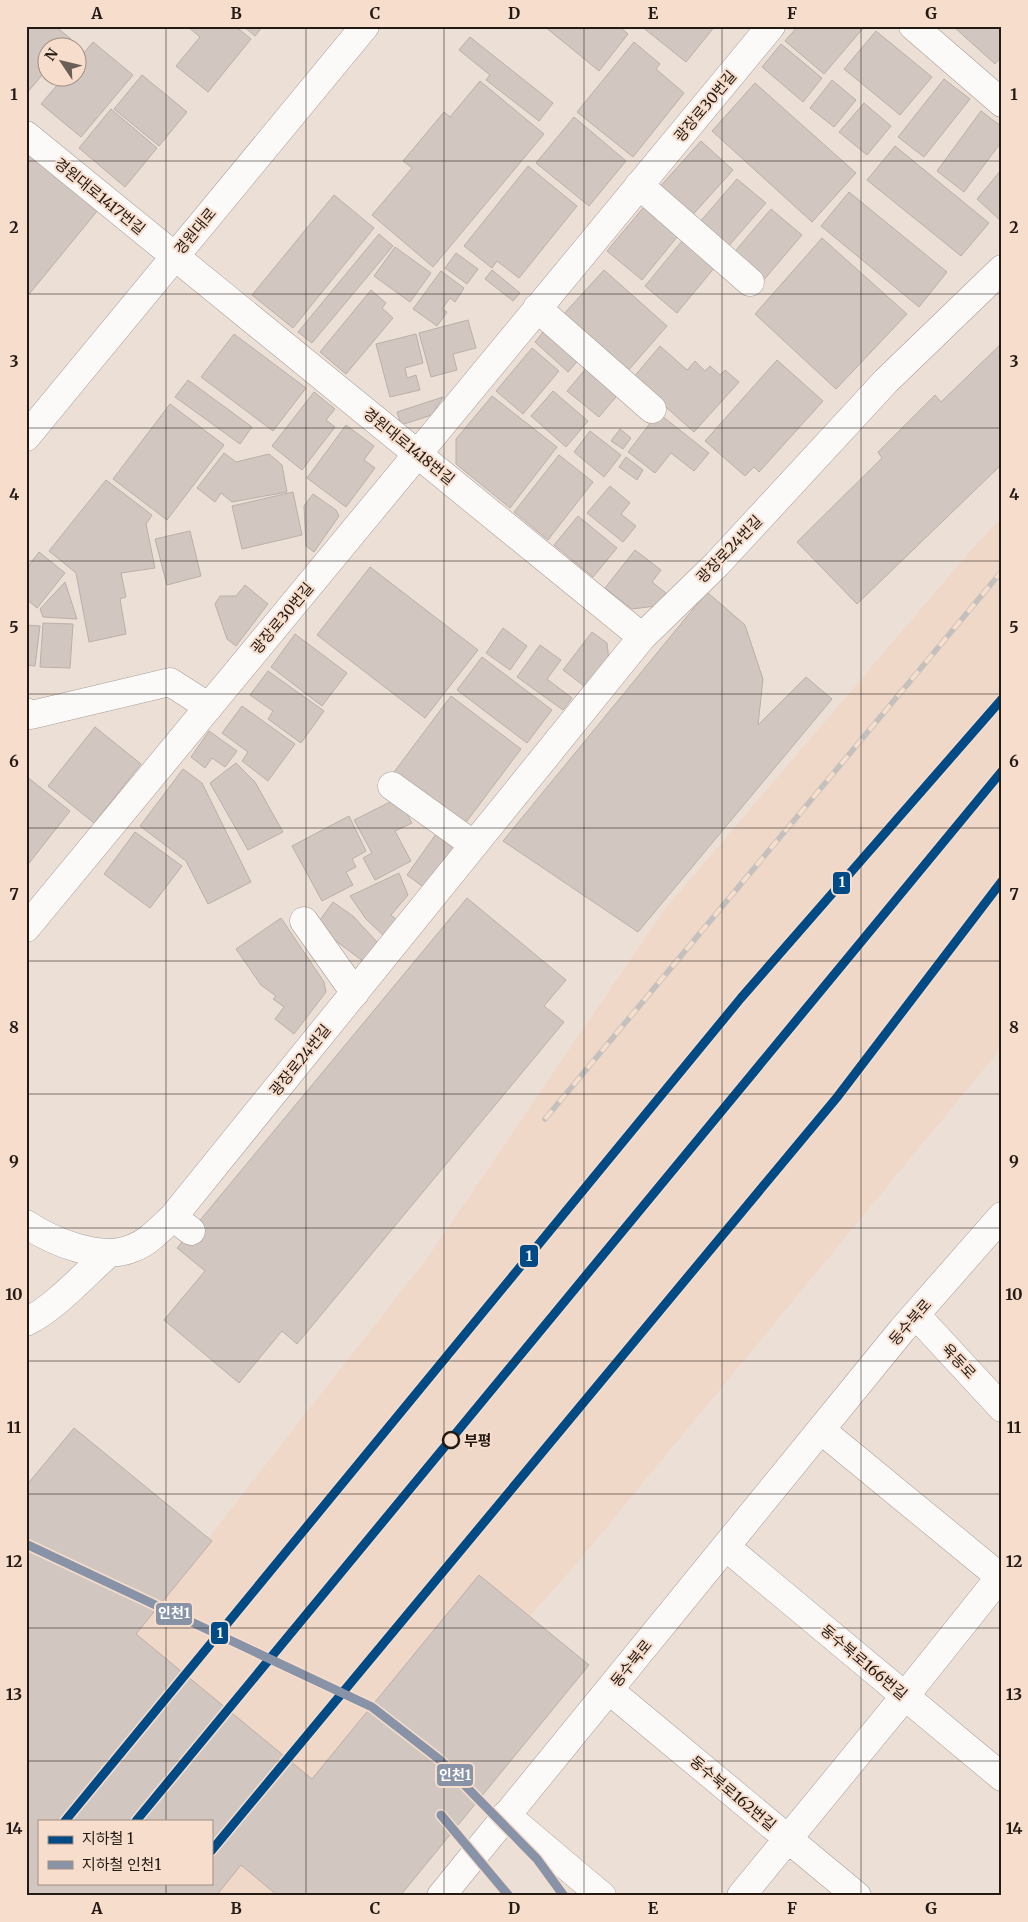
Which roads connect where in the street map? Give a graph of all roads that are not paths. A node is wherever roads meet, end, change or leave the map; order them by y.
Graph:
1 (365, 26) edge
2 (771, 26) edge
3 (913, 26) edge
4 (1002, 103) edge
5 (26, 135) edge
6 (639, 185) junction
7 (174, 257) junction
8 (1002, 269) edge
9 (750, 282) dead end
10 (537, 308) junction
11 (652, 409) dead end
12 (26, 437) edge
13 (418, 454) junction
14 (642, 637) junction
15 (209, 707) junction
16 (26, 712) edge
17 (392, 786) dead end
18 (474, 845) junction
19 (304, 921) dead end
20 (26, 928) edge
21 (355, 993) junction
22 (1002, 1216) edge
23 (26, 1224) edge
24 (109, 1252) junction
25 (916, 1314) junction
26 (26, 1322) edge
27 (1002, 1408) edge
28 (821, 1430) junction
29 (726, 1546) junction
30 (609, 1690) junction
31 (905, 1696) junction
32 (1002, 1777) edge
33 (506, 1816) junction
34 (788, 1838) junction
35 (441, 1896) edge
36 (602, 1896) edge
37 (741, 1896) edge
38 (858, 1896) edge

1 - 7 street, 경원대로
2 - 6 street, 광장로30번길
3 - 4 street
5 - 7 street, 경원대로1417번길
6 - 9 street
6 - 10 street, 광장로30번길
7 - 12 street, 경원대로
7 - 13 street, 경원대로1418번길
8 - 14 street, 광장로24번길
10 - 11 street
10 - 13 street, 광장로30번길
13 - 14 street, 경원대로1418번길
13 - 15 street, 광장로30번길
14 - 18 street, 광장로24번길
15 - 16 street
15 - 20 street, 광장로30번길
17 - 18 street
18 - 21 street, 광장로24번길
19 - 21 street
21 - 24 street, 광장로24번길
22 - 25 street, 동수북로
23 - 24 street, 광장로24번길
24 - 26 street
25 - 27 street, 육동로
25 - 28 street, 동수북로
28 - 29 street, 동수북로
28 - 31 street
29 - 30 street, 동수북로
29 - 31 street, 동수북로166번길
30 - 33 street, 동수북로
30 - 34 street, 동수북로162번길
31 - 32 street, 동수북로166번길
31 - 34 street
33 - 35 street, 동수북로
33 - 36 street
34 - 37 street
34 - 38 street, 동수북로162번길

